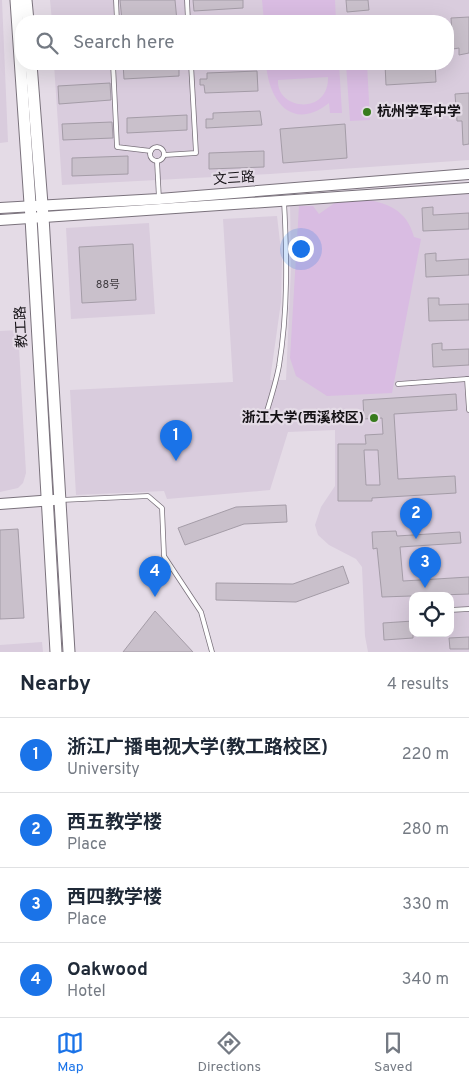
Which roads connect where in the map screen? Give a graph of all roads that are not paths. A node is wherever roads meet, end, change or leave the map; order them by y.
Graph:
1 (16, 0) edge
2 (26, 0) edge
3 (116, 0) edge
4 (187, 0) edge
5 (17, 15) edge
6 (27, 15) edge
7 (117, 15) edge
8 (188, 15) edge
9 (23, 70) edge
10 (31, 70) edge
11 (113, 70) edge
12 (191, 70) edge
13 (151, 151) junction
14 (164, 154) junction
15 (157, 161) junction
16 (469, 174) edge
17 (469, 188) edge
18 (284, 194) junction
19 (159, 199) junction
20 (36, 206) junction
21 (0, 208) edge
22 (37, 218) junction
23 (0, 220) edge
24 (468, 379) edge
25 (398, 384) dead end
26 (469, 410) edge
27 (266, 414) dead end
28 (58, 500) junction
29 (46, 501) junction
30 (0, 504) edge
31 (469, 609) edge
32 (454, 610) edge
33 (56, 652) edge
34 (69, 652) edge
35 (212, 652) edge

1 - 5 main road, 教工路
2 - 6 main road
3 - 7 lane
4 - 8 lane
9 - 20 main road, 教工路
10 - 20 main road, 教工路
11 - 13 lane
12 - 14 lane
13 - 14 lane
13 - 15 lane
14 - 15 lane
15 - 19 lane
16 - 18 main road, 文三路
17 - 18 main road, 文三路
18 - 19 main road, 文三路
18 - 22 main road, 文三路
18 - 27 lane
19 - 20 main road, 文三路
20 - 21 main road, 文三路
20 - 22 main road, 教工路
22 - 23 main road, 文三路
22 - 28 main road, 教工路
22 - 29 main road, 教工路
24 - 25 lane
24 - 26 lane
28 - 29 main road
28 - 34 main road, 教工路
28 - 35 lane
29 - 30 main road
29 - 33 main road, 教工路
31 - 32 lane

